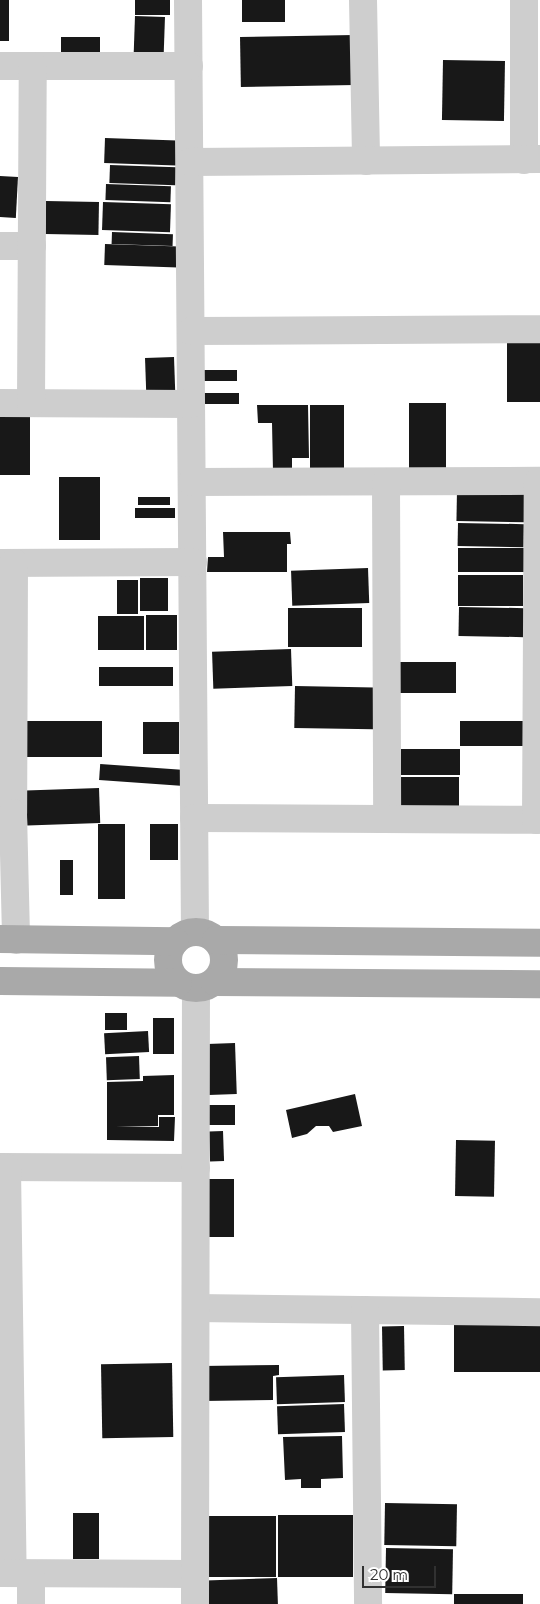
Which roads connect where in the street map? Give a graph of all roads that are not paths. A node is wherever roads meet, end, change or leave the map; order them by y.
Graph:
1 (188, 0) edge
2 (363, 0) edge
3 (524, 0) edge
4 (532, 65) edge
5 (0, 66) edge
6 (33, 66) junction
7 (189, 66) junction
8 (532, 160) edge
9 (366, 161) junction
10 (190, 162) junction
11 (0, 246) edge
12 (32, 246) junction
13 (540, 329) edge
14 (191, 330) junction
15 (0, 403) edge
16 (31, 403) junction
17 (191, 404) junction
18 (192, 482) junction
19 (386, 482) junction
20 (539, 482) edge
21 (193, 562) junction
22 (7, 563) edge
23 (6, 813) edge
24 (194, 818) junction
25 (386, 819) junction
26 (538, 820) edge
27 (195, 938) junction
28 (8, 940) edge
29 (540, 942) edge
30 (0, 981) edge
31 (196, 984) junction
32 (540, 984) edge
33 (3, 1168) edge
34 (196, 1168) junction
35 (196, 1308) junction
36 (364, 1310) junction
37 (540, 1312) edge
38 (15, 1573) edge
39 (195, 1574) junction
40 (31, 1604) edge
41 (196, 1604) edge
42 (368, 1604) edge

1 - 7 street
2 - 9 street
3 - 4 street
4 - 8 street
5 - 6 street
6 - 7 street
6 - 12 street
7 - 10 street
8 - 9 street
9 - 10 street
10 - 14 street
11 - 12 street
12 - 16 street
13 - 14 street
14 - 17 street
15 - 16 street
16 - 17 street
17 - 18 street
18 - 19 street
18 - 21 street
19 - 20 street
19 - 25 street
20 - 26 street
21 - 22 street
21 - 24 street
22 - 23 street
23 - 28 street
24 - 25 street
24 - 27 street
25 - 26 street
27 - 28 main road
27 - 29 main road
27 - 31 main road
27 - 31 main road
30 - 31 main road
31 - 32 main road
31 - 34 street
33 - 34 street
33 - 38 street
34 - 35 street
35 - 36 street
35 - 39 street
36 - 37 street
36 - 42 street
38 - 39 street
38 - 40 street
39 - 41 street

